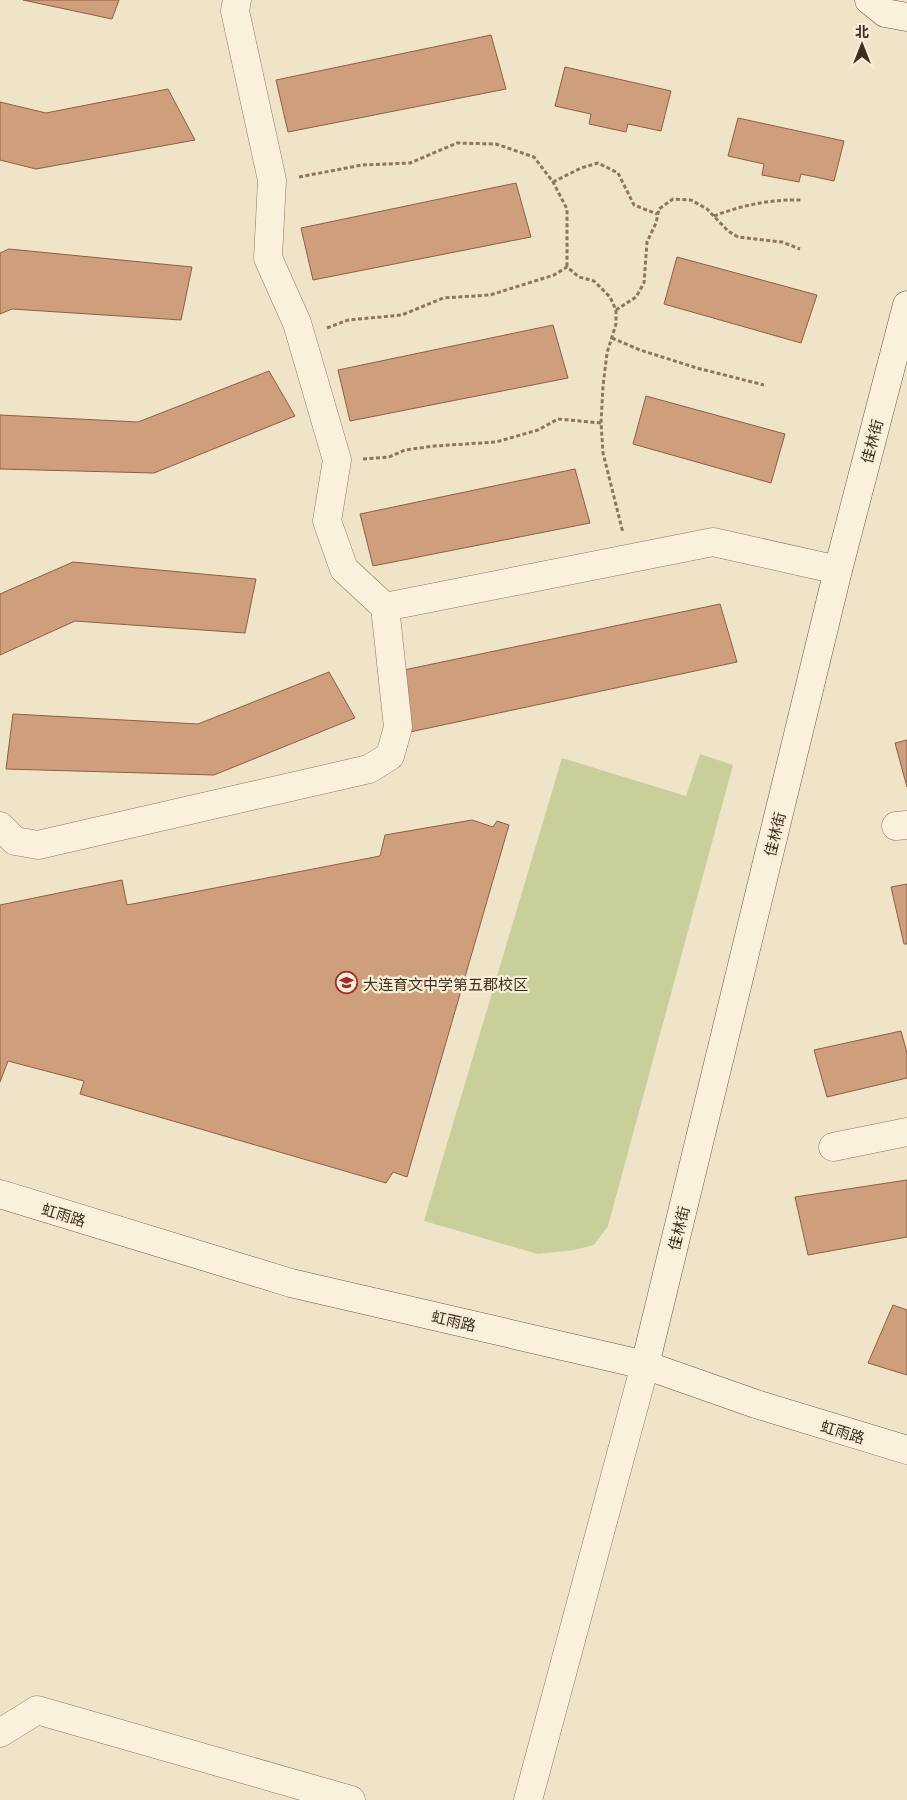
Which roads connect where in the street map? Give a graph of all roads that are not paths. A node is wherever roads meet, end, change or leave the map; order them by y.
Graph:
1 (237, 0) edge
2 (869, 0) edge
3 (907, 17) edge
4 (907, 305) edge
5 (838, 570) junction
6 (385, 607) junction
7 (0, 826) edge
8 (907, 1132) edge
9 (832, 1147) dead end
10 (0, 1194) edge
11 (645, 1365) junction
12 (907, 1450) edge
13 (0, 1733) edge
14 (351, 1800) edge
15 (528, 1800) edge

1 - 6 street
2 - 3 street
4 - 5 street, 佳林街
5 - 6 street
5 - 11 street, 佳林街
6 - 7 street
8 - 9 street
10 - 11 street, 虹雨路
11 - 12 street, 虹雨路
11 - 15 street, 佳林街
13 - 14 street

